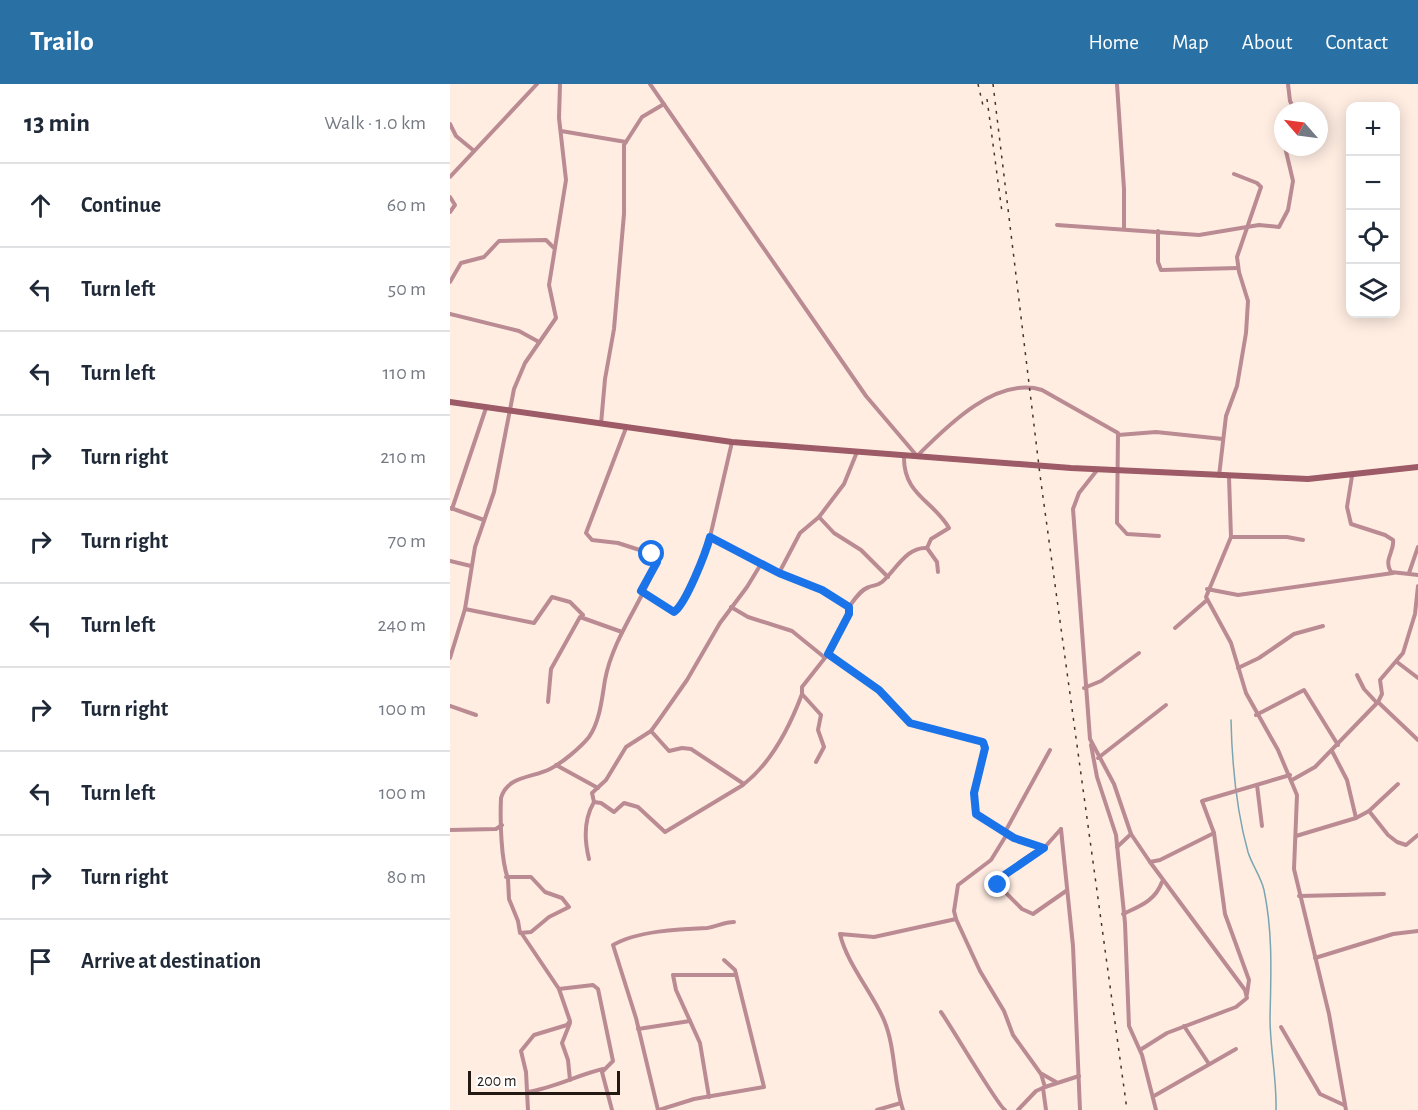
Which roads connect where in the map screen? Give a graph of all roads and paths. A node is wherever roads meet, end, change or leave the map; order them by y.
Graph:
1 (537, 84) edge
2 (560, 84) edge
3 (650, 84) edge
4 (1117, 84) edge
5 (1288, 84) edge
6 (1290, 102) edge
7 (664, 104) junction
8 (450, 124) edge
9 (561, 131) junction
10 (626, 142) junction
11 (473, 150) junction
12 (1287, 156) edge
13 (1234, 174) dead end
14 (450, 177) edge
15 (450, 197) edge
16 (450, 212) edge
17 (1057, 225) dead end
18 (1124, 229) junction
19 (1246, 229) junction
20 (1158, 231) junction
21 (553, 247) junction
22 (1238, 267) junction
23 (450, 282) edge
24 (450, 314) edge
25 (539, 342) junction
26 (450, 402) edge
27 (486, 408) junction
28 (511, 412) junction
29 (601, 424) junction
30 (626, 427) junction
31 (1118, 435) junction
32 (1223, 439) junction
33 (732, 442) junction
34 (857, 452) junction
35 (904, 455) junction
36 (917, 456) junction
37 (1418, 467) edge
38 (1098, 469) junction
39 (1119, 470) junction
40 (1352, 476) junction
41 (1219, 477) junction
42 (1229, 477) junction
43 (451, 508) edge
44 (819, 517) junction
45 (484, 520) junction
46 (1159, 536) dead end
47 (710, 537) junction
48 (1231, 537) junction
49 (1303, 540) dead end
50 (1418, 547) edge
51 (927, 548) junction
52 (450, 561) edge
53 (761, 564) junction
54 (471, 566) junction
55 (938, 572) dead end
56 (779, 573) junction
57 (1393, 573) junction
58 (1409, 573) junction
59 (1418, 576) edge
60 (888, 577) junction
61 (1418, 586) edge
62 (1207, 589) junction
63 (641, 591) junction
64 (1207, 600) junction
65 (731, 607) junction
66 (849, 607) junction
67 (465, 609) junction
68 (583, 615) dead end
69 (1323, 626) dead end
70 (1175, 628) dead end
71 (459, 630) junction
72 (622, 632) junction
73 (450, 636) edge
74 (1139, 653) dead end
75 (826, 655) junction
76 (450, 658) edge
77 (1397, 662) junction
78 (1238, 668) junction
79 (1358, 675) dead end
80 (1418, 678) edge
81 (1084, 688) junction
82 (802, 694) junction
83 (548, 702) dead end
84 (1378, 703) junction
85 (1166, 705) dead end
86 (450, 706) edge
87 (476, 715) dead end
88 (1256, 716) junction
89 (651, 731) junction
90 (1090, 739) junction
91 (1418, 740) edge
92 (1338, 745) junction
93 (1050, 750) dead end
94 (1332, 751) junction
95 (1098, 758) junction
96 (816, 762) dead end
97 (556, 765) junction
98 (1291, 777) junction
99 (744, 784) junction
100 (1257, 784) junction
101 (1398, 784) dead end
102 (598, 788) junction
103 (594, 802) junction
104 (1369, 811) junction
105 (1356, 818) junction
106 (502, 824) junction
107 (1262, 826) dead end
108 (450, 830) edge
109 (1006, 833) junction
110 (1214, 833) junction
111 (1131, 834) junction
112 (1418, 835) edge
113 (1296, 836) junction
114 (1117, 847) junction
115 (1044, 848) junction
116 (589, 859) dead end
117 (1150, 862) junction
118 (506, 877) junction
119 (1162, 881) junction
120 (1067, 890) junction
121 (1384, 894) dead end
122 (1299, 896) junction
123 (1123, 914) junction
124 (956, 919) junction
125 (734, 922) dead end
126 (1418, 931) edge
127 (522, 934) junction
128 (1315, 958) junction
129 (724, 960) dead end
130 (736, 975) junction
131 (559, 989) junction
132 (1247, 994) junction
133 (941, 1012) dead end
134 (570, 1021) junction
135 (690, 1021) junction
136 (1184, 1026) junction
137 (1281, 1027) dead end
138 (638, 1029) junction
139 (1236, 1049) dead end
140 (1140, 1050) junction
141 (1209, 1064) junction
142 (603, 1068) junction
143 (1041, 1074) junction
144 (1079, 1076) junction
145 (570, 1080) junction
146 (1057, 1082) junction
147 (1044, 1087) junction
148 (527, 1092) junction
149 (1154, 1096) junction
150 (709, 1097) junction
151 (901, 1103) junction
152 (1346, 1108) edge
153 (528, 1110) edge
154 (612, 1110) edge
155 (659, 1110) edge
156 (877, 1110) edge
157 (903, 1110) edge
158 (1005, 1110) edge
159 (1018, 1110) edge
160 (1046, 1110) edge
161 (1080, 1110) edge
162 (1156, 1110) edge

1 - 11 street
2 - 9 street
3 - 7 street
4 - 18 street
5 - 6 street
7 - 10 street
7 - 36 street
8 - 11 street
9 - 10 street
9 - 21 street
10 - 29 street
11 - 14 street
12 - 19 street
13 - 19 street
15 - 16 street
17 - 18 street
18 - 20 street
19 - 20 street
19 - 22 street
20 - 22 street
21 - 23 street
21 - 25 street
22 - 32 street
24 - 25 street
25 - 28 street
26 - 27 main road
27 - 28 main road
27 - 43 street
28 - 29 main road
28 - 45 street
29 - 30 main road
30 - 33 main road
30 - 63 street
31 - 32 street
31 - 36 street
31 - 39 street
32 - 41 street
33 - 34 main road
33 - 47 street
34 - 35 main road
34 - 44 street
35 - 36 main road
35 - 51 street
36 - 38 main road
37 - 40 main road
38 - 39 main road
38 - 81 street
39 - 41 main road
39 - 46 street
40 - 42 main road
40 - 57 street
41 - 42 main road
42 - 48 street
43 - 45 street
44 - 56 street
44 - 60 street
45 - 54 street
47 - 53 street
47 - 63 street
48 - 49 street
48 - 62 street
50 - 58 street
51 - 55 street
51 - 60 street
52 - 54 street
53 - 56 street
53 - 65 street
54 - 67 street
56 - 66 street
57 - 58 street
57 - 62 street
58 - 59 street
60 - 66 street
61 - 77 street
62 - 64 street
63 - 72 street
64 - 70 street
64 - 78 street
65 - 75 street
65 - 89 street
66 - 75 street
67 - 68 street
67 - 71 street
69 - 78 street
71 - 73 street
71 - 76 street
72 - 83 street
72 - 97 street
74 - 81 street
75 - 82 street
75 - 109 street
77 - 80 street
77 - 84 street
78 - 88 street
79 - 84 street
81 - 90 street
82 - 96 street
82 - 99 street
84 - 91 street
84 - 92 street
85 - 95 street
86 - 87 street
88 - 92 street
88 - 98 street
89 - 99 street
89 - 102 street
90 - 95 street
90 - 114 street
92 - 94 street
93 - 109 street
94 - 98 street
94 - 105 street
95 - 111 street
97 - 102 street
97 - 106 street
98 - 100 street
98 - 113 street
99 - 103 street
100 - 107 street
100 - 110 street
101 - 104 street
102 - 103 street
103 - 116 street
104 - 105 street
104 - 112 street
105 - 113 street
106 - 108 street
106 - 118 street
109 - 115 street
109 - 124 street
110 - 117 street
110 - 132 street
111 - 114 street
111 - 117 street
113 - 122 street
114 - 123 street
115 - 120 street
115 - 120 street
117 - 119 street
118 - 127 street
118 - 127 street
119 - 123 street
119 - 132 street
120 - 144 street
121 - 122 street
122 - 128 street
123 - 140 street
124 - 143 street
124 - 151 street
125 - 138 street
126 - 128 street
127 - 131 street
128 - 152 street
129 - 130 street
130 - 135 street
130 - 150 street
131 - 134 street
131 - 142 street
132 - 136 street
133 - 158 street
134 - 145 street
134 - 148 street
135 - 138 street
135 - 150 street
136 - 140 street
136 - 141 street
137 - 152 street
138 - 155 street
139 - 141 street
140 - 149 street
141 - 149 street
142 - 145 street
142 - 154 street
143 - 146 street
143 - 147 street
144 - 146 street
144 - 161 street
145 - 148 street
146 - 147 street
147 - 159 street
147 - 160 street
148 - 153 street
149 - 162 street
150 - 155 street
151 - 156 street
151 - 157 street

